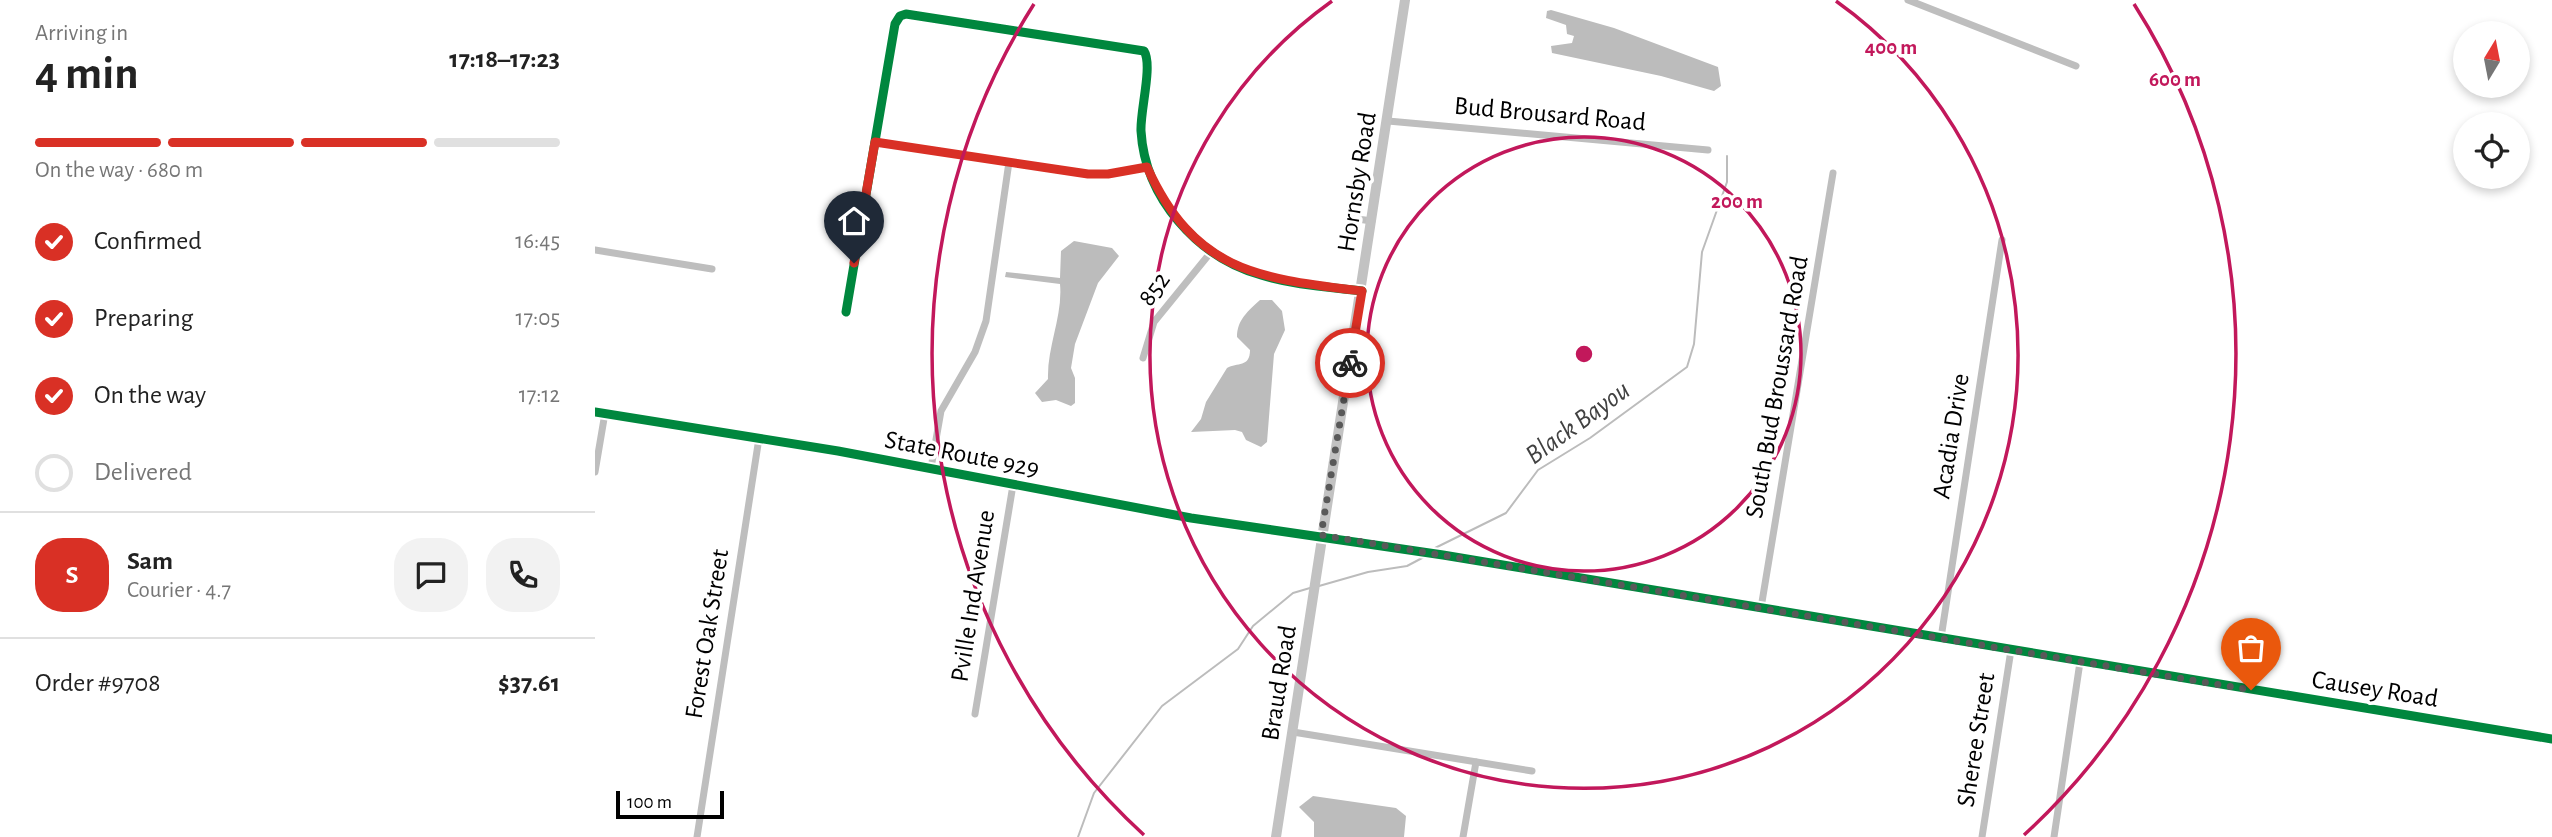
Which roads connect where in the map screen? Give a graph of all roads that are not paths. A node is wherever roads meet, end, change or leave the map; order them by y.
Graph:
1 (1405, 0) edge
2 (1908, 0) edge
3 (2076, 66) dead end
4 (1388, 121) junction
5 (875, 142) junction
6 (1708, 150) dead end
7 (1009, 162) junction
8 (1147, 167) junction
9 (1833, 173) dead end
10 (1350, 218) dead end
11 (1372, 221) junction
12 (2002, 240) dead end
13 (595, 250) edge
14 (1211, 252) junction
15 (712, 269) dead end
16 (1362, 291) junction
17 (846, 312) dead end
18 (1143, 358) dead end
19 (600, 413) edge
20 (759, 438) junction
21 (931, 468) junction
22 (595, 472) edge
23 (1013, 485) junction
24 (1321, 535) junction
25 (1761, 608) junction
26 (1941, 638) junction
27 (2011, 650) junction
28 (2080, 662) junction
29 (975, 714) dead end
30 (1293, 732) junction
31 (2552, 739) edge
32 (1476, 762) junction
33 (1532, 771) dead end
34 (697, 837) edge
35 (1276, 837) edge
36 (1463, 837) edge
37 (1982, 837) edge
38 (2054, 837) edge

1 - 4 street, Hornsby Road
2 - 3 street
4 - 6 street, Bud Brousard Road
4 - 11 street, Hornsby Road
5 - 7 street
5 - 8 street
5 - 17 street
7 - 8 street
7 - 21 street
8 - 14 street
9 - 25 street, South Bud Broussard Road
10 - 11 street
11 - 16 street, Hornsby Road
12 - 26 street, Acadia Drive
13 - 15 street
14 - 16 street
14 - 18 street, 852
16 - 24 street, Hornsby Road
19 - 20 street, State Route 929
19 - 22 street
20 - 21 street, State Route 929
20 - 34 street, Forest Oak Street
21 - 23 street, State Route 929
23 - 24 street, State Route 929
23 - 29 street, Pville Ind Avenue
24 - 25 street, Causey Road
24 - 30 street, Braud Road
25 - 26 street, Causey Road
26 - 27 street, Causey Road
27 - 28 street, Causey Road
27 - 37 street, Sheree Street
28 - 31 street, Causey Road
28 - 38 street
30 - 32 street
30 - 35 street, Braud Road
32 - 33 street
32 - 36 street

